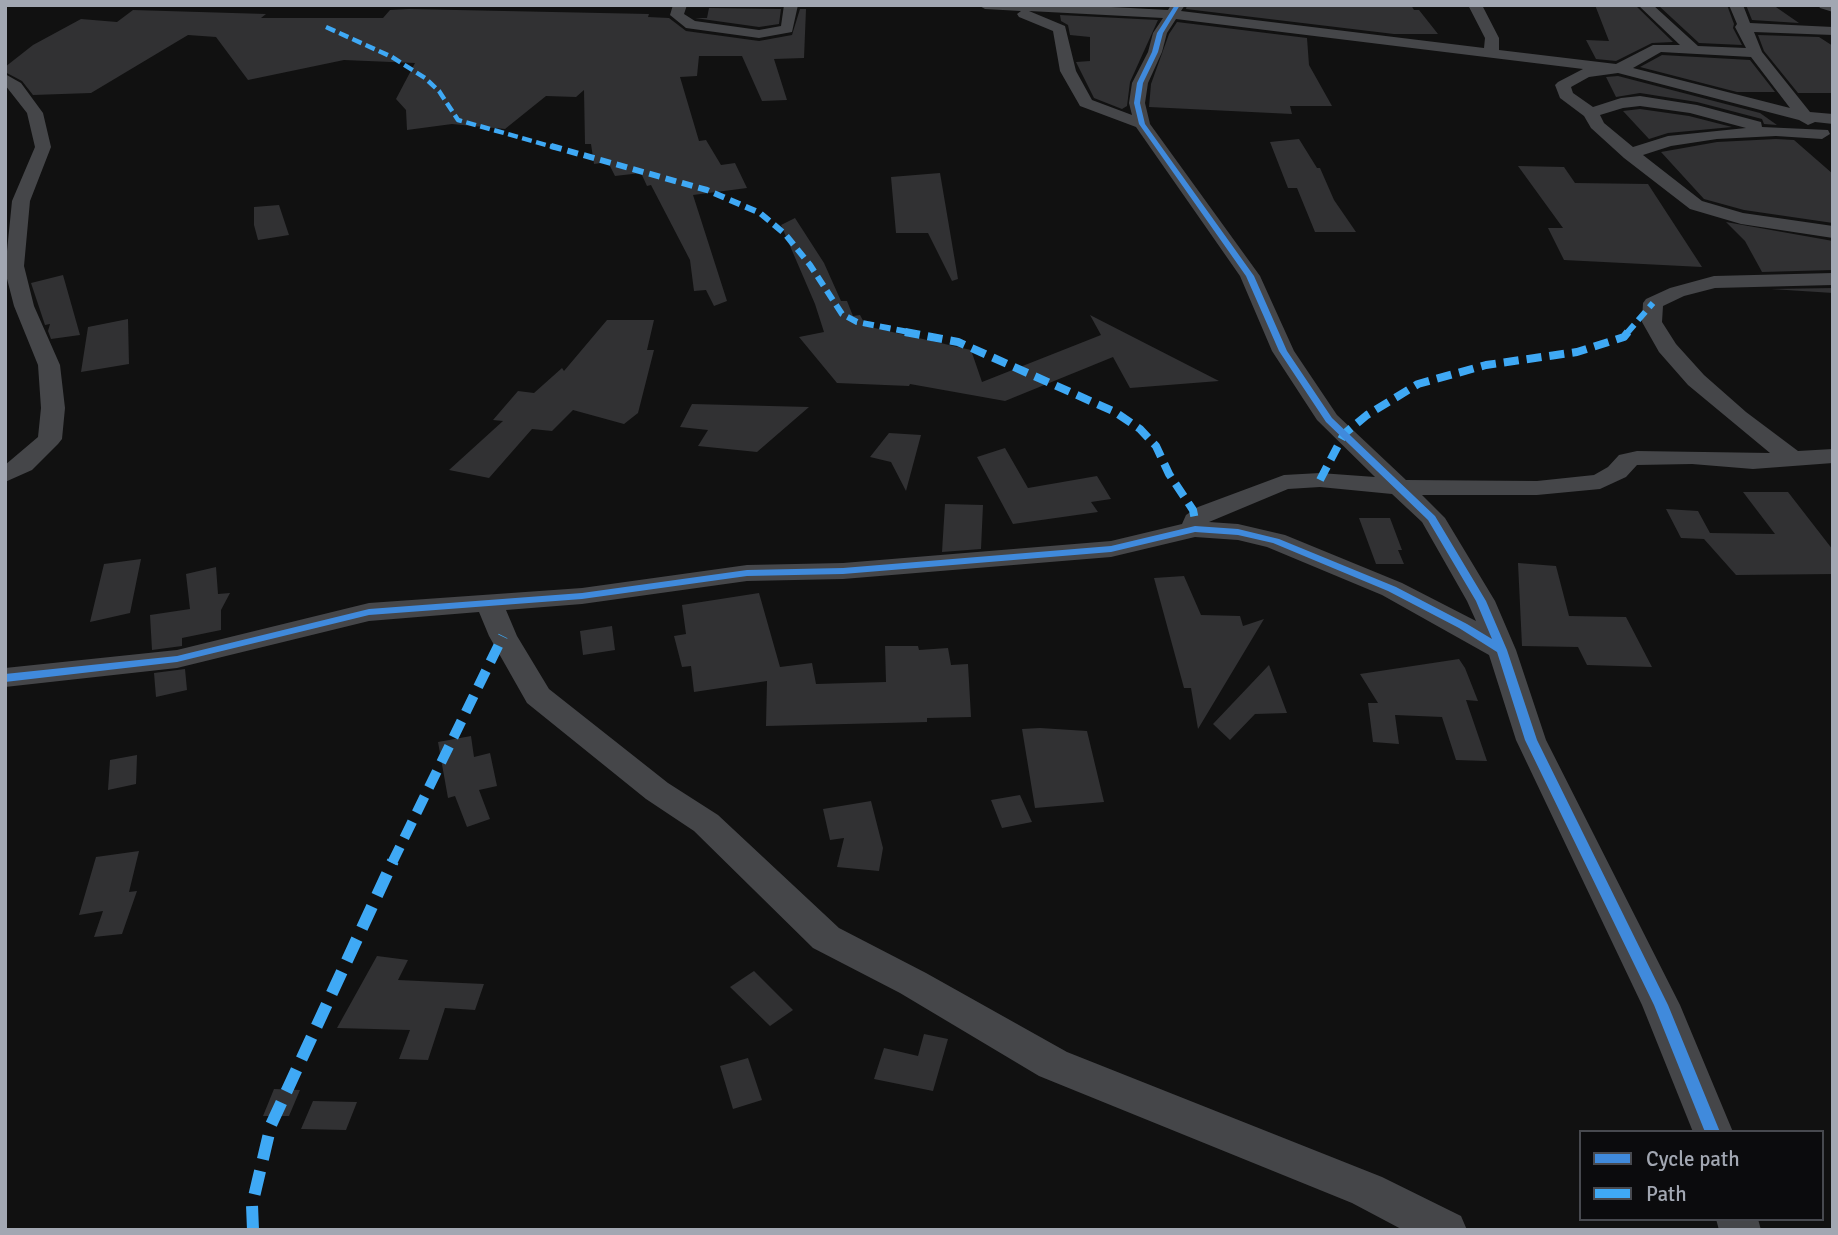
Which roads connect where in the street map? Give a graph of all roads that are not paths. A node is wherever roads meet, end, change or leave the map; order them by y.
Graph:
1 (680, 5) edge
2 (791, 5) edge
3 (985, 5) edge
4 (1645, 5) edge
5 (1736, 5) edge
6 (1825, 5) edge
7 (1472, 6) edge
8 (1012, 7) edge
9 (1833, 8) edge
10 (1164, 9) edge
11 (1742, 27) junction
12 (1806, 30) junction
13 (1833, 31) edge
14 (1828, 47) dead end
15 (1693, 49) junction
16 (1755, 53) junction
17 (1492, 54) junction
18 (1618, 69) junction
19 (1652, 75) junction
20 (5, 78) edge
21 (1640, 101) junction
22 (1591, 113) junction
23 (1804, 116) junction
24 (1142, 124) junction
25 (1776, 131) junction
26 (1829, 133) edge
27 (1630, 153) junction
28 (13, 202) edge
29 (1833, 232) edge
30 (1833, 279) edge
31 (1833, 456) edge
32 (1794, 460) junction
33 (5, 475) edge
34 (1401, 487) junction
35 (1195, 529) junction
36 (489, 604) junction
37 (1502, 650) junction
38 (5, 678) edge
39 (1712, 1130) edge
40 (1446, 1230) edge

1 - 2 street
3 - 8 street
4 - 15 street
5 - 11 street
6 - 9 street
7 - 17 street
8 - 10 street
8 - 24 street
10 - 17 street
10 - 24 street
11 - 12 street
11 - 16 street
12 - 13 street
12 - 14 street
15 - 16 street
15 - 18 street
16 - 23 street
17 - 18 street
18 - 19 street
18 - 22 street
19 - 21 street
19 - 23 street
20 - 28 street
21 - 22 street
21 - 25 street
22 - 27 street
23 - 26 street
24 - 34 street
25 - 26 street
25 - 27 street
27 - 29 street
28 - 33 street
30 - 32 street
31 - 32 street
32 - 34 street
34 - 35 street
34 - 37 street
35 - 36 street
35 - 37 street
36 - 38 street
36 - 40 street
37 - 39 street

